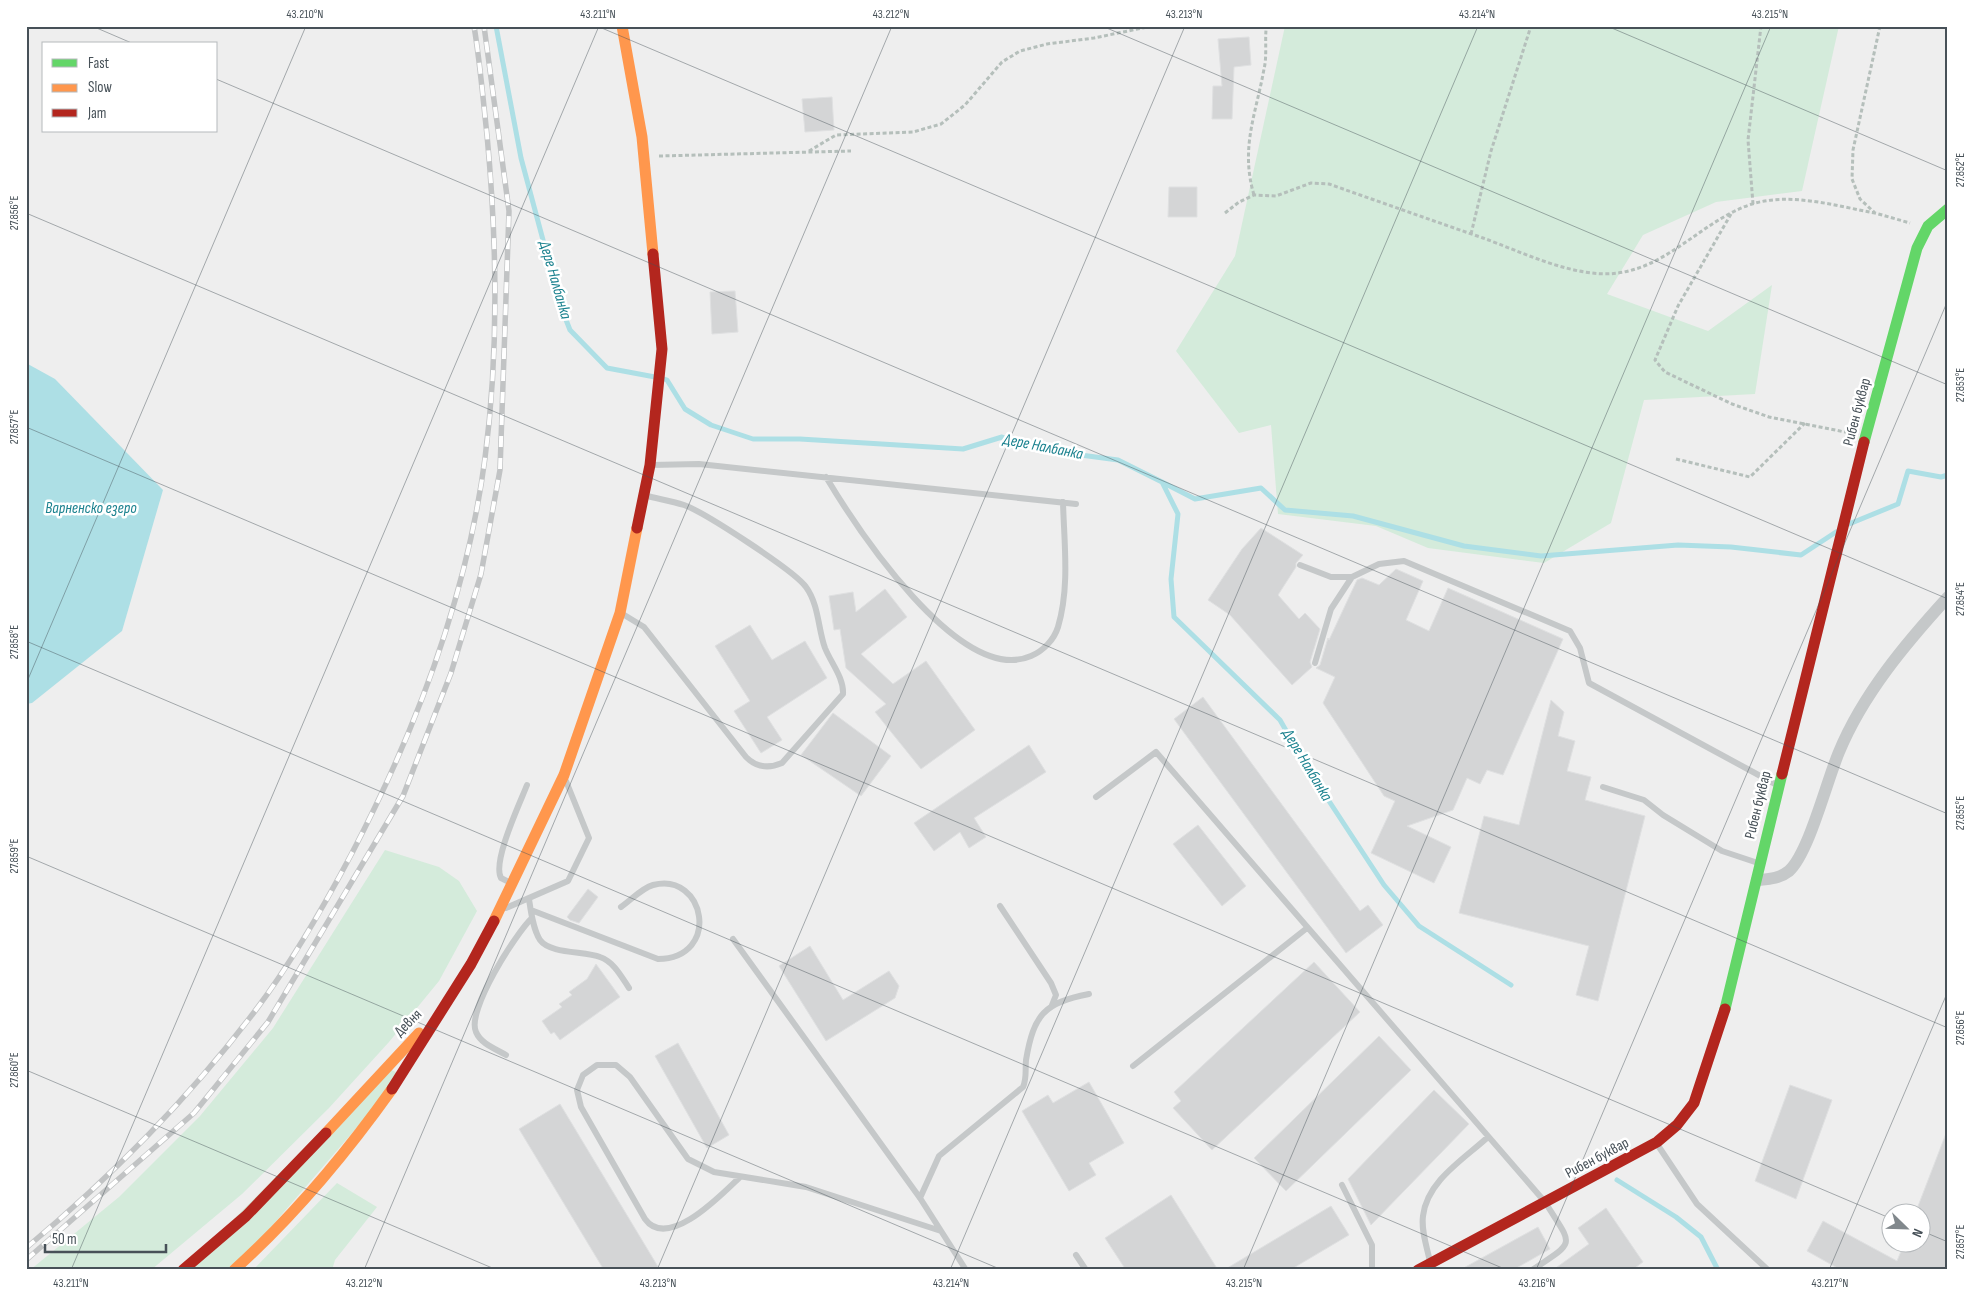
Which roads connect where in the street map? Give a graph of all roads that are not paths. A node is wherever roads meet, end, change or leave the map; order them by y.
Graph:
1 (622, 26) edge
2 (1948, 210) edge
3 (650, 465) junction
4 (826, 477) junction
5 (644, 496) junction
6 (1063, 502) junction
7 (1076, 504) dead end
8 (1300, 565) dead end
9 (1352, 577) junction
10 (1948, 597) edge
11 (620, 613) junction
12 (1315, 663) dead end
13 (564, 775) junction
14 (527, 785) dead end
15 (1778, 785) junction
16 (1603, 787) dead end
17 (1096, 797) dead end
18 (1759, 863) junction
19 (1757, 880) junction
20 (512, 884) junction
21 (530, 898) junction
22 (1000, 906) dead end
23 (621, 907) dead end
24 (531, 910) junction
25 (500, 911) junction
26 (532, 918) junction
27 (1307, 928) junction
28 (733, 940) dead end
29 (629, 988) dead end
30 (1090, 994) dead end
31 (1052, 1005) junction
32 (441, 1011) junction
33 (506, 1055) dead end
34 (1133, 1066) dead end
35 (1488, 1137) junction
36 (1656, 1142) junction
37 (740, 1177) junction
38 (1342, 1185) dead end
39 (920, 1198) junction
40 (1546, 1202) junction
41 (941, 1231) junction
42 (1076, 1255) dead end
43 (1430, 1263) junction
44 (183, 1270) edge
45 (234, 1270) edge
46 (966, 1270) edge
47 (1086, 1270) edge
48 (1372, 1270) edge
49 (1418, 1270) edge
50 (1532, 1270) edge
51 (1768, 1270) edge

1 - 3 street
2 - 15 street, Рибен буквар
3 - 4 lane
3 - 5 street
4 - 6 lane
4 - 6 lane
5 - 11 street
5 - 11 lane
6 - 7 lane
8 - 9 lane
9 - 12 lane
9 - 15 lane
10 - 19 street
11 - 13 street
13 - 20 street
13 - 21 lane
14 - 20 lane
15 - 18 street, Рибен буквар
16 - 18 lane
17 - 27 lane
18 - 19 street, Рибен буквар
19 - 36 street, Рибен буквар
20 - 25 street
21 - 24 lane
21 - 25 lane
22 - 31 lane
23 - 24 lane
24 - 26 lane
25 - 32 street
26 - 29 lane
26 - 33 lane
27 - 34 lane
27 - 35 lane
28 - 39 lane
30 - 31 lane
31 - 39 lane
32 - 44 street, Девня
32 - 45 street, Девня
35 - 40 lane
35 - 43 lane
36 - 40 street, Рибен буквар
36 - 51 lane
37 - 37 lane
37 - 41 lane
38 - 48 lane
39 - 41 lane
40 - 43 street, Рибен буквар
40 - 50 lane
41 - 46 lane
42 - 47 lane
43 - 49 street, Рибен буквар

